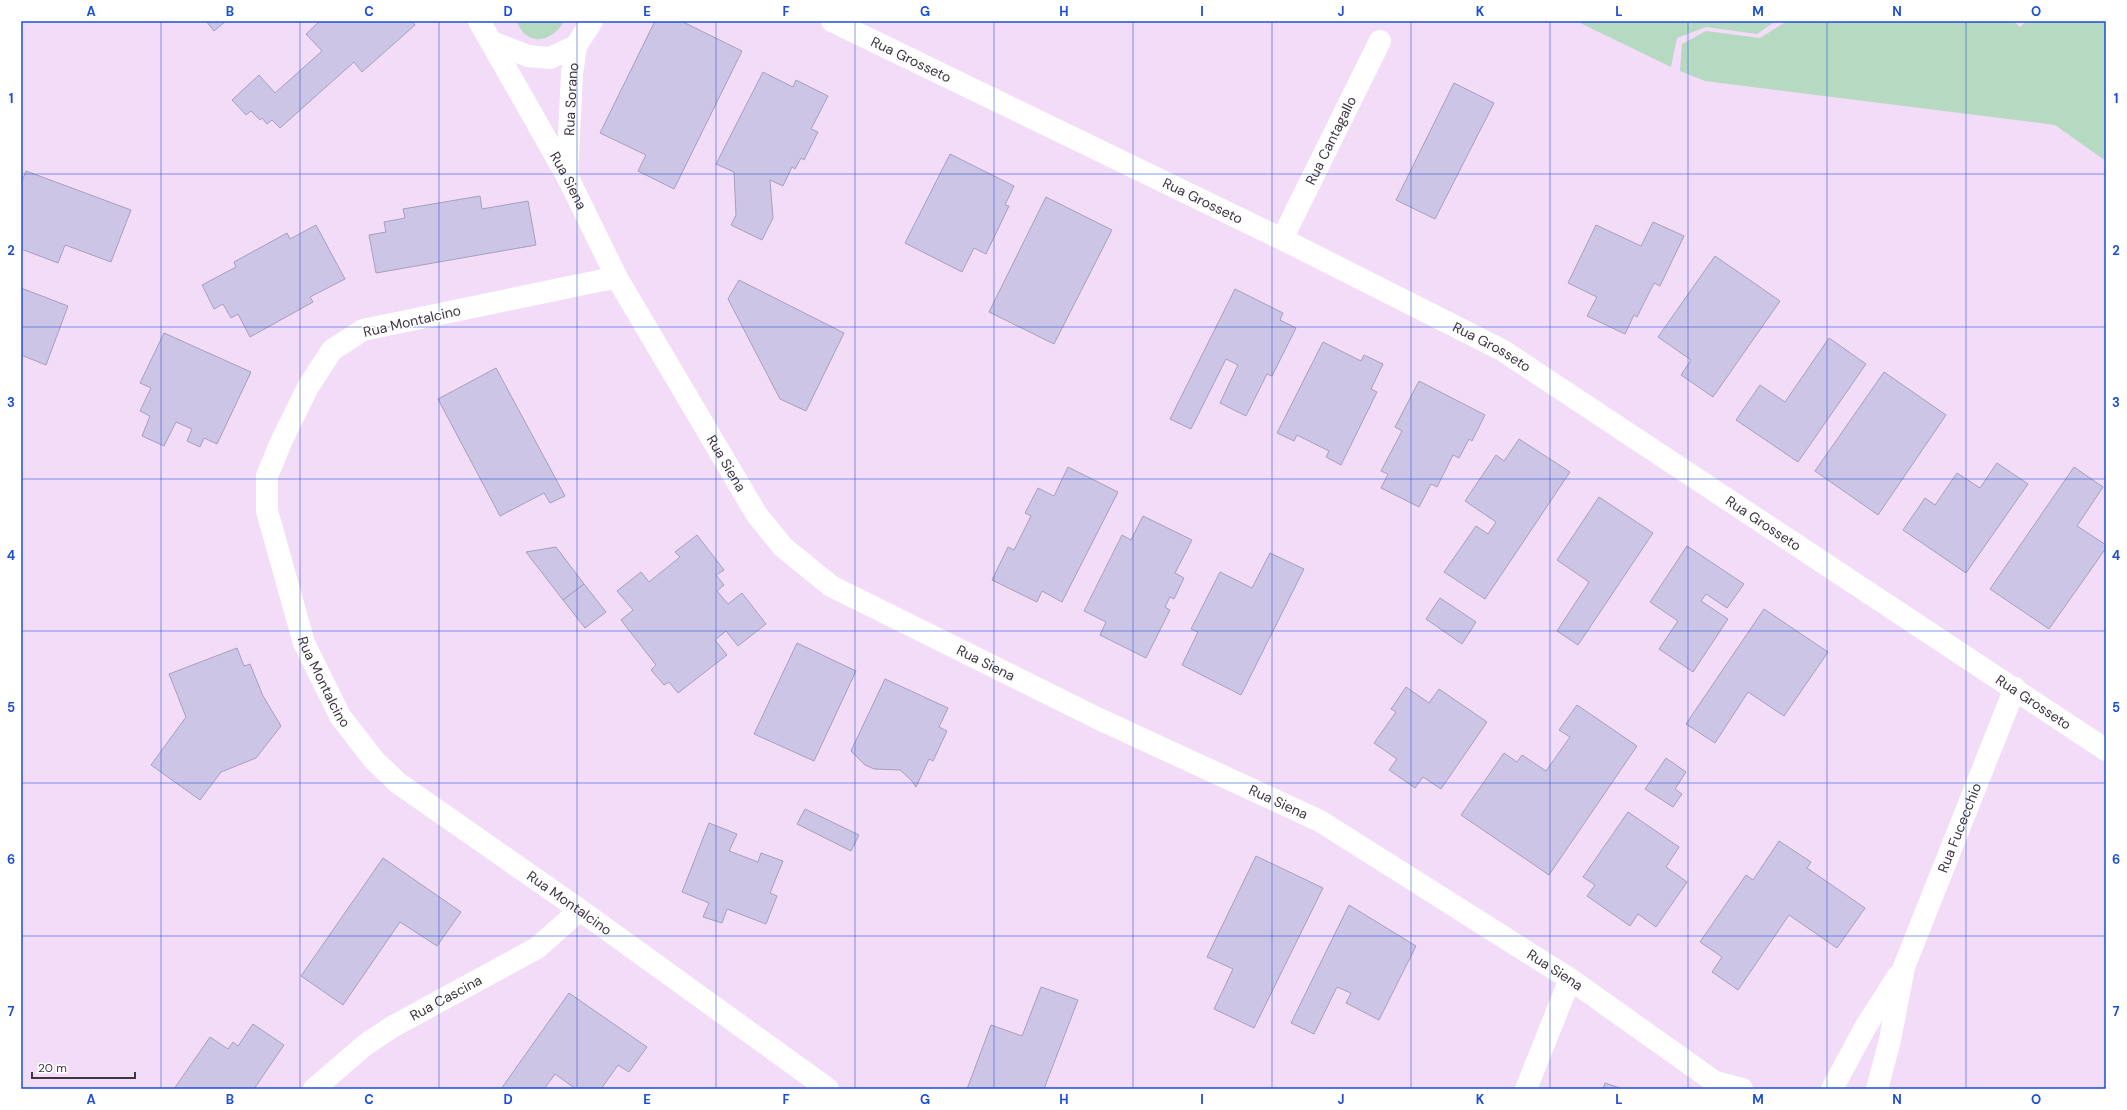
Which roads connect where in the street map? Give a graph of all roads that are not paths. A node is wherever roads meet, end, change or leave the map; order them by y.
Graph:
1 (479, 21) edge
2 (592, 21) edge
3 (832, 21) edge
4 (1380, 41) dead end
5 (492, 42) junction
6 (576, 46) junction
7 (567, 176) junction
8 (1282, 239) junction
9 (617, 278) junction
10 (2015, 688) junction
11 (2106, 750) edge
12 (580, 910) junction
13 (1904, 967) junction
14 (1570, 979) junction
15 (1718, 1085) edge
16 (314, 1089) edge
17 (828, 1089) edge
18 (1526, 1089) edge
19 (1742, 1089) edge
20 (1832, 1089) edge
21 (1877, 1089) edge

1 - 5 street, Rua Siena
2 - 6 street, Rua Sorano
3 - 8 street, Rua Grosseto
4 - 8 street, Rua Cantagallo
5 - 6 street, Rua Sorano
5 - 7 street, Rua Siena
6 - 7 street, Rua Sorano
7 - 9 street, Rua Siena
8 - 10 street, Rua Grosseto
9 - 12 street, Rua Montalcino
9 - 14 street, Rua Siena
10 - 11 street, Rua Grosseto
10 - 13 street, Rua Fucecchio
12 - 16 street, Rua Cascina
12 - 17 street, Rua Montalcino
13 - 20 street, Rua Fucecchio
13 - 21 street, Rua Fucecchio
14 - 15 street, Rua Siena
14 - 18 street
15 - 19 street, Rua Siena

